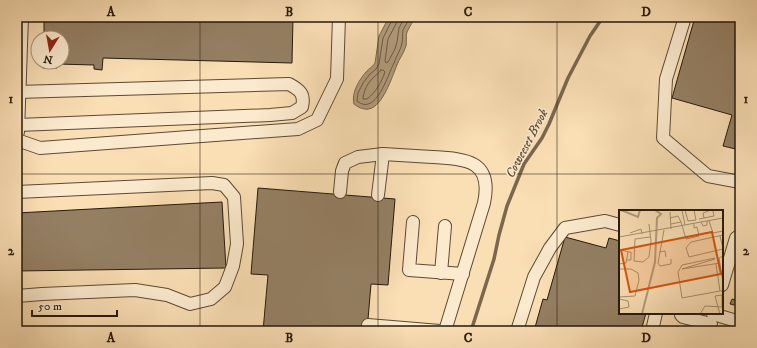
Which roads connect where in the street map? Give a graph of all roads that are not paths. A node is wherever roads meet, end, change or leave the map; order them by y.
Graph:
1 (22, 17) edge
2 (339, 17) edge
3 (685, 17) edge
4 (18, 92) edge
5 (18, 125) edge
6 (17, 141) edge
7 (383, 154) junction
8 (740, 182) edge
9 (17, 192) edge
10 (340, 192) dead end
11 (378, 195) dead end
12 (413, 222) dead end
13 (619, 225) edge
14 (445, 226) dead end
15 (740, 235) edge
16 (726, 257) edge
17 (441, 272) junction
18 (462, 274) junction
19 (723, 278) edge
20 (17, 296) edge
21 (656, 314) edge
22 (681, 314) edge
23 (712, 321) edge
24 (740, 322) edge
25 (368, 325) dead end
26 (440, 331) edge
27 (445, 331) edge
28 (517, 331) edge
29 (652, 331) edge

1 - 4 lane
2 - 6 lane
3 - 8 lane
4 - 5 lane
4 - 5 lane
5 - 6 lane
7 - 10 lane
7 - 11 lane
7 - 18 lane
9 - 20 lane
12 - 17 lane
13 - 28 lane
14 - 17 lane
15 - 16 lane
16 - 19 lane
17 - 18 lane
18 - 27 lane
21 - 29 lane
22 - 23 lane
23 - 24 lane
25 - 26 lane

